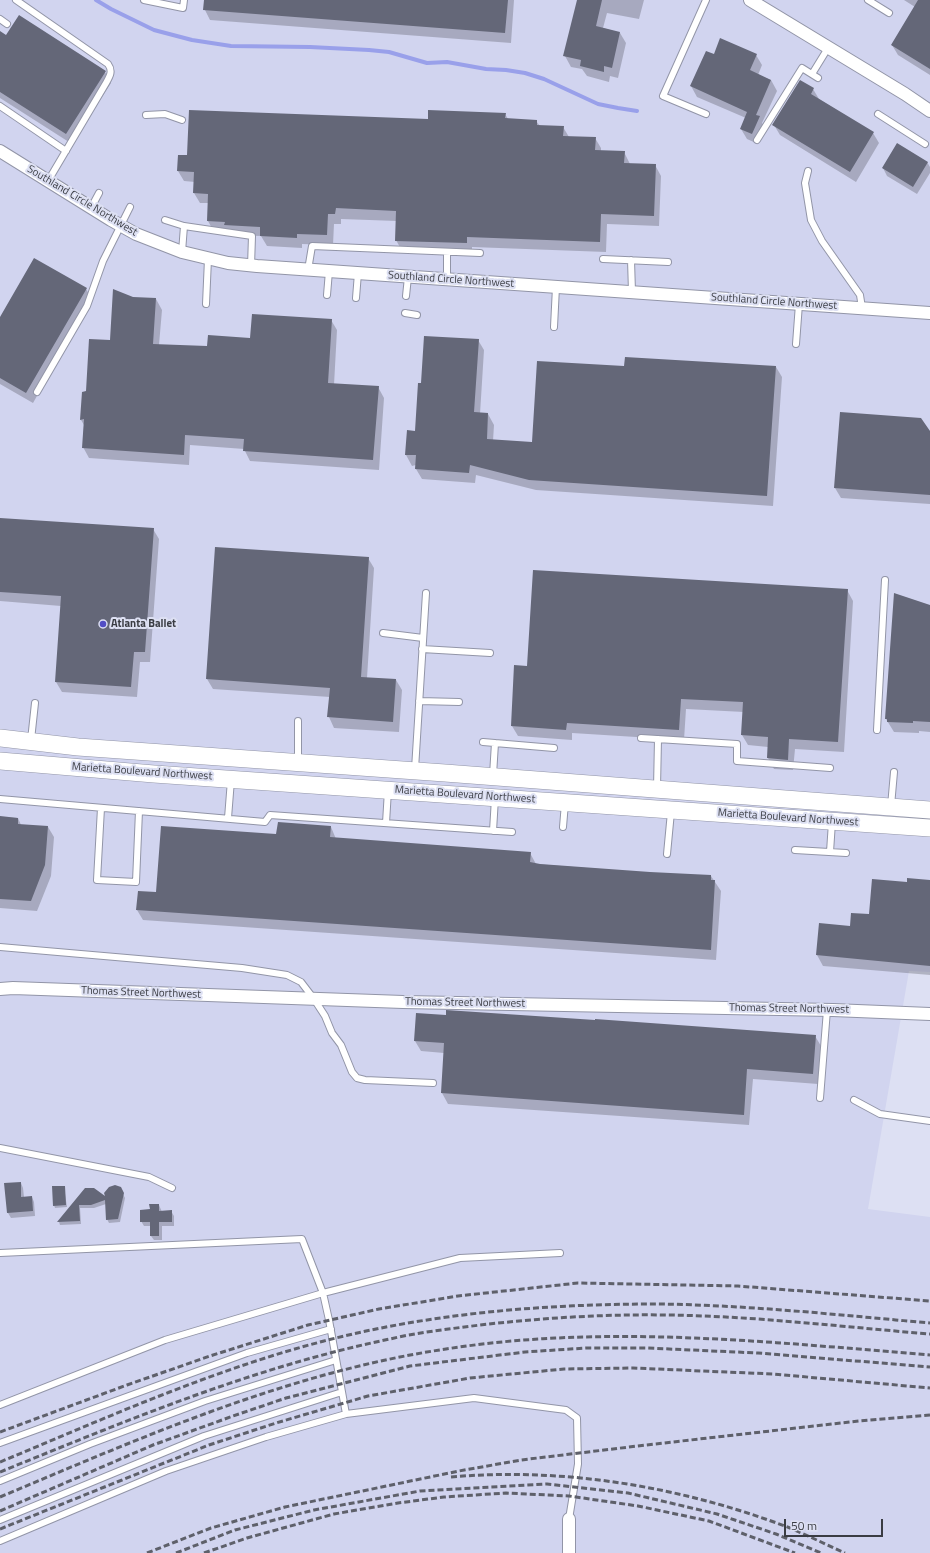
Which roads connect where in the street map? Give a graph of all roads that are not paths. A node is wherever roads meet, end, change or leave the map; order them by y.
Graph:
1 (16, 0) edge
2 (144, 0) edge
3 (184, 0) edge
4 (706, 0) edge
5 (750, 0) edge
6 (868, 0) edge
7 (889, 13) dead end
8 (0, 19) edge
9 (7, 24) dead end
10 (828, 48) junction
11 (812, 74) junction
12 (818, 78) dead end
13 (0, 106) edge
14 (930, 111) edge
15 (706, 114) dead end
16 (878, 114) dead end
17 (146, 115) dead end
18 (182, 120) dead end
19 (758, 140) dead end
20 (925, 144) dead end
21 (0, 151) edge
22 (66, 151) junction
23 (808, 171) dead end
24 (48, 181) junction
25 (99, 192) dead end
26 (90, 208) junction
27 (130, 208) dead end
28 (165, 220) dead end
29 (120, 226) junction
30 (184, 226) junction
31 (182, 252) junction
32 (447, 252) junction
33 (480, 253) dead end
34 (208, 259) junction
35 (603, 259) dead end
36 (631, 260) junction
37 (668, 262) dead end
38 (251, 266) junction
39 (308, 270) junction
40 (329, 271) junction
41 (358, 273) junction
42 (408, 277) junction
43 (447, 279) junction
44 (556, 287) junction
45 (632, 292) junction
46 (327, 295) dead end
47 (406, 296) dead end
48 (356, 298) dead end
49 (206, 304) dead end
50 (799, 304) junction
51 (862, 308) junction
52 (930, 312) edge
53 (405, 314) dead end
54 (417, 315) dead end
55 (554, 327) dead end
56 (796, 344) dead end
57 (37, 392) dead end
58 (885, 580) dead end
59 (426, 593) dead end
60 (383, 633) dead end
61 (423, 638) junction
62 (422, 649) junction
63 (490, 653) dead end
64 (419, 701) junction
65 (459, 702) dead end
66 (35, 703) dead end
67 (298, 721) dead end
68 (877, 730) dead end
69 (0, 738) edge
70 (641, 738) dead end
71 (658, 739) junction
72 (31, 742) junction
73 (483, 742) dead end
74 (495, 743) junction
75 (554, 748) dead end
76 (0, 761) edge
77 (298, 763) junction
78 (830, 768) dead end
79 (414, 771) junction
80 (894, 772) dead end
81 (493, 777) junction
82 (231, 779) junction
83 (388, 789) junction
84 (657, 790) junction
85 (495, 797) junction
86 (0, 799) edge
87 (565, 802) junction
88 (891, 807) junction
89 (101, 808) junction
90 (671, 810) junction
91 (930, 810) edge
92 (139, 811) junction
93 (228, 818) junction
94 (832, 822) junction
95 (386, 823) junction
96 (563, 826) dead end
97 (930, 828) edge
98 (493, 831) junction
99 (512, 832) dead end
100 (795, 850) dead end
101 (830, 852) junction
102 (846, 853) dead end
103 (667, 854) dead end
104 (0, 947) edge
105 (0, 989) edge
106 (314, 999) junction
107 (827, 1010) junction
108 (930, 1014) edge
109 (433, 1083) dead end
110 (820, 1098) dead end
111 (854, 1100) dead end
112 (930, 1121) edge
113 (0, 1148) edge
114 (172, 1188) dead end
115 (0, 1253) edge
116 (560, 1253) dead end
117 (323, 1293) junction
118 (331, 1329) junction
119 (336, 1360) junction
120 (342, 1392) junction
121 (0, 1405) edge
122 (346, 1414) junction
123 (0, 1443) edge
124 (0, 1481) edge
125 (569, 1519) joint
126 (0, 1520) edge
127 (0, 1541) edge
128 (569, 1553) edge

1 - 22 lane
2 - 3 lane
4 - 15 lane
5 - 10 street
6 - 7 lane
8 - 9 lane
10 - 11 lane
10 - 14 street
11 - 12 lane
11 - 19 lane
13 - 22 lane
16 - 20 lane
17 - 18 lane
21 - 24 street, Southland Circle Northwest
22 - 24 lane
23 - 51 lane
24 - 26 street, Southland Circle Northwest
25 - 26 lane
26 - 29 street, Southland Circle Northwest
27 - 29 lane
28 - 30 lane
29 - 31 street, Southland Circle Northwest
29 - 57 lane
30 - 31 lane
30 - 38 lane
31 - 34 street, Southland Circle Northwest
32 - 33 lane
32 - 39 lane
32 - 43 lane
34 - 38 street, Southland Circle Northwest
34 - 49 lane
35 - 36 lane
36 - 37 lane
36 - 45 lane
38 - 39 street, Southland Circle Northwest
39 - 40 street, Southland Circle Northwest
40 - 41 street, Southland Circle Northwest
40 - 46 lane
41 - 42 street, Southland Circle Northwest
41 - 48 lane
42 - 43 street, Southland Circle Northwest
42 - 47 lane
43 - 44 street, Southland Circle Northwest
44 - 45 street, Southland Circle Northwest
44 - 55 lane
45 - 50 street, Southland Circle Northwest
50 - 51 street, Southland Circle Northwest
50 - 56 lane
51 - 52 street, Southland Circle Northwest
53 - 54 lane
58 - 68 lane
59 - 61 lane
60 - 61 lane
61 - 62 lane
62 - 63 lane
62 - 64 lane
64 - 65 lane
64 - 79 lane
66 - 72 lane
67 - 77 lane
69 - 72 main road
70 - 71 lane
71 - 78 lane
71 - 84 lane
72 - 77 main road
73 - 74 lane
74 - 75 lane
74 - 81 lane
76 - 82 main road, Marietta Boulevard Northwest
77 - 79 main road
79 - 81 main road
80 - 88 lane
81 - 84 main road
82 - 83 main road, Marietta Boulevard Northwest
82 - 93 lane
83 - 85 main road, Marietta Boulevard Northwest
83 - 95 lane
84 - 88 main road
85 - 87 main road, Marietta Boulevard Northwest
85 - 98 lane
86 - 89 lane
87 - 90 main road, Marietta Boulevard Northwest
87 - 96 lane
88 - 91 main road
89 - 92 lane
89 - 92 lane
90 - 94 main road, Marietta Boulevard Northwest
90 - 103 lane
92 - 93 lane
93 - 95 lane
94 - 97 main road, Marietta Boulevard Northwest
94 - 101 lane
95 - 98 lane
98 - 99 lane
100 - 101 lane
101 - 102 lane
104 - 106 lane
105 - 106 street, Thomas Street Northwest
106 - 107 street, Thomas Street Northwest
106 - 109 lane
107 - 108 street, Thomas Street Northwest
107 - 110 lane
111 - 112 lane
113 - 114 lane
115 - 117 lane
116 - 117 lane
117 - 118 lane
117 - 121 lane
118 - 119 lane
118 - 123 lane
119 - 120 lane
119 - 124 lane
120 - 122 lane
120 - 126 lane
122 - 125 lane
122 - 127 lane
125 - 128 street

